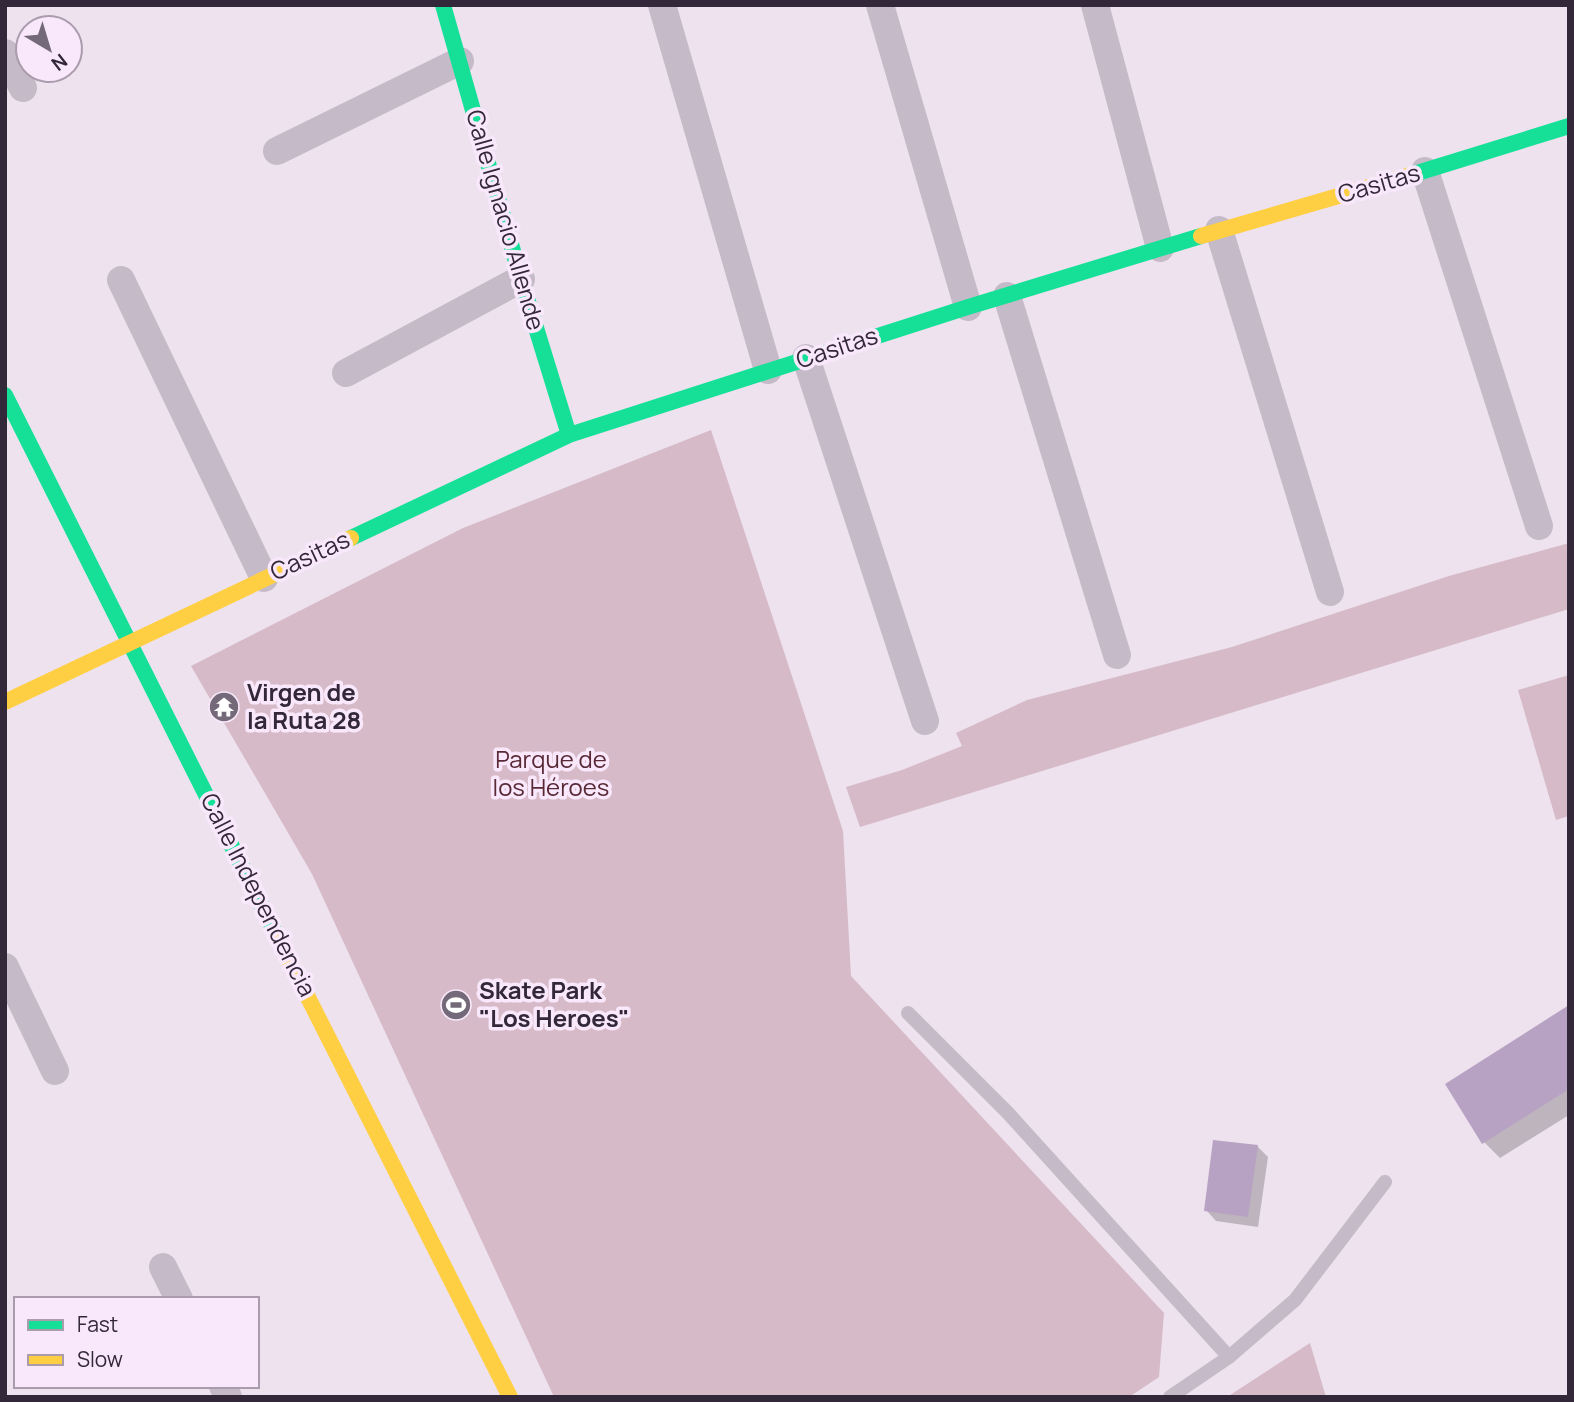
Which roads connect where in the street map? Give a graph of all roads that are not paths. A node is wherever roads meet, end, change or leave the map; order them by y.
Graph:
1 (443, 5) edge
2 (662, 5) edge
3 (880, 5) edge
4 (1095, 5) edge
5 (5, 53) edge
6 (460, 61) junction
7 (23, 88) dead end
8 (1569, 125) edge
9 (277, 151) dead end
10 (1425, 171) junction
11 (1219, 230) junction
12 (1160, 248) junction
13 (521, 279) junction
14 (121, 280) dead end
15 (1007, 296) junction
16 (968, 307) junction
17 (807, 358) junction
18 (768, 370) junction
19 (346, 373) dead end
20 (5, 394) edge
21 (569, 435) junction
22 (1539, 526) dead end
23 (264, 578) junction
24 (1330, 592) dead end
25 (131, 641) junction
26 (1117, 655) dead end
27 (5, 702) edge
28 (925, 721) dead end
29 (5, 967) edge
30 (908, 1013) dead end
31 (55, 1071) dead end
32 (1385, 1182) dead end
33 (163, 1267) dead end
34 (177, 1297) edge
35 (1229, 1357) junction
36 (510, 1397) edge
37 (1170, 1397) edge

1 - 6 street, Calle Ignacio Allende
2 - 18 street
3 - 16 street
4 - 12 street
5 - 7 street
6 - 9 street
6 - 13 street, Calle Ignacio Allende
8 - 10 street, Casitas
10 - 11 street, Casitas
10 - 22 street
11 - 12 street, Casitas
11 - 24 street
12 - 15 street, Casitas
13 - 19 street
13 - 21 street, Calle Ignacio Allende
14 - 23 street
15 - 16 street, Casitas
15 - 26 street
16 - 17 street, Casitas
17 - 18 street, Casitas
17 - 28 street
18 - 21 street, Casitas
20 - 25 street, Calle Independencia
21 - 23 street, Casitas
23 - 25 street, Casitas
25 - 27 street, Casitas
25 - 36 street, Calle Independencia
29 - 31 street
30 - 35 lane
32 - 35 lane
33 - 34 street
35 - 37 lane

